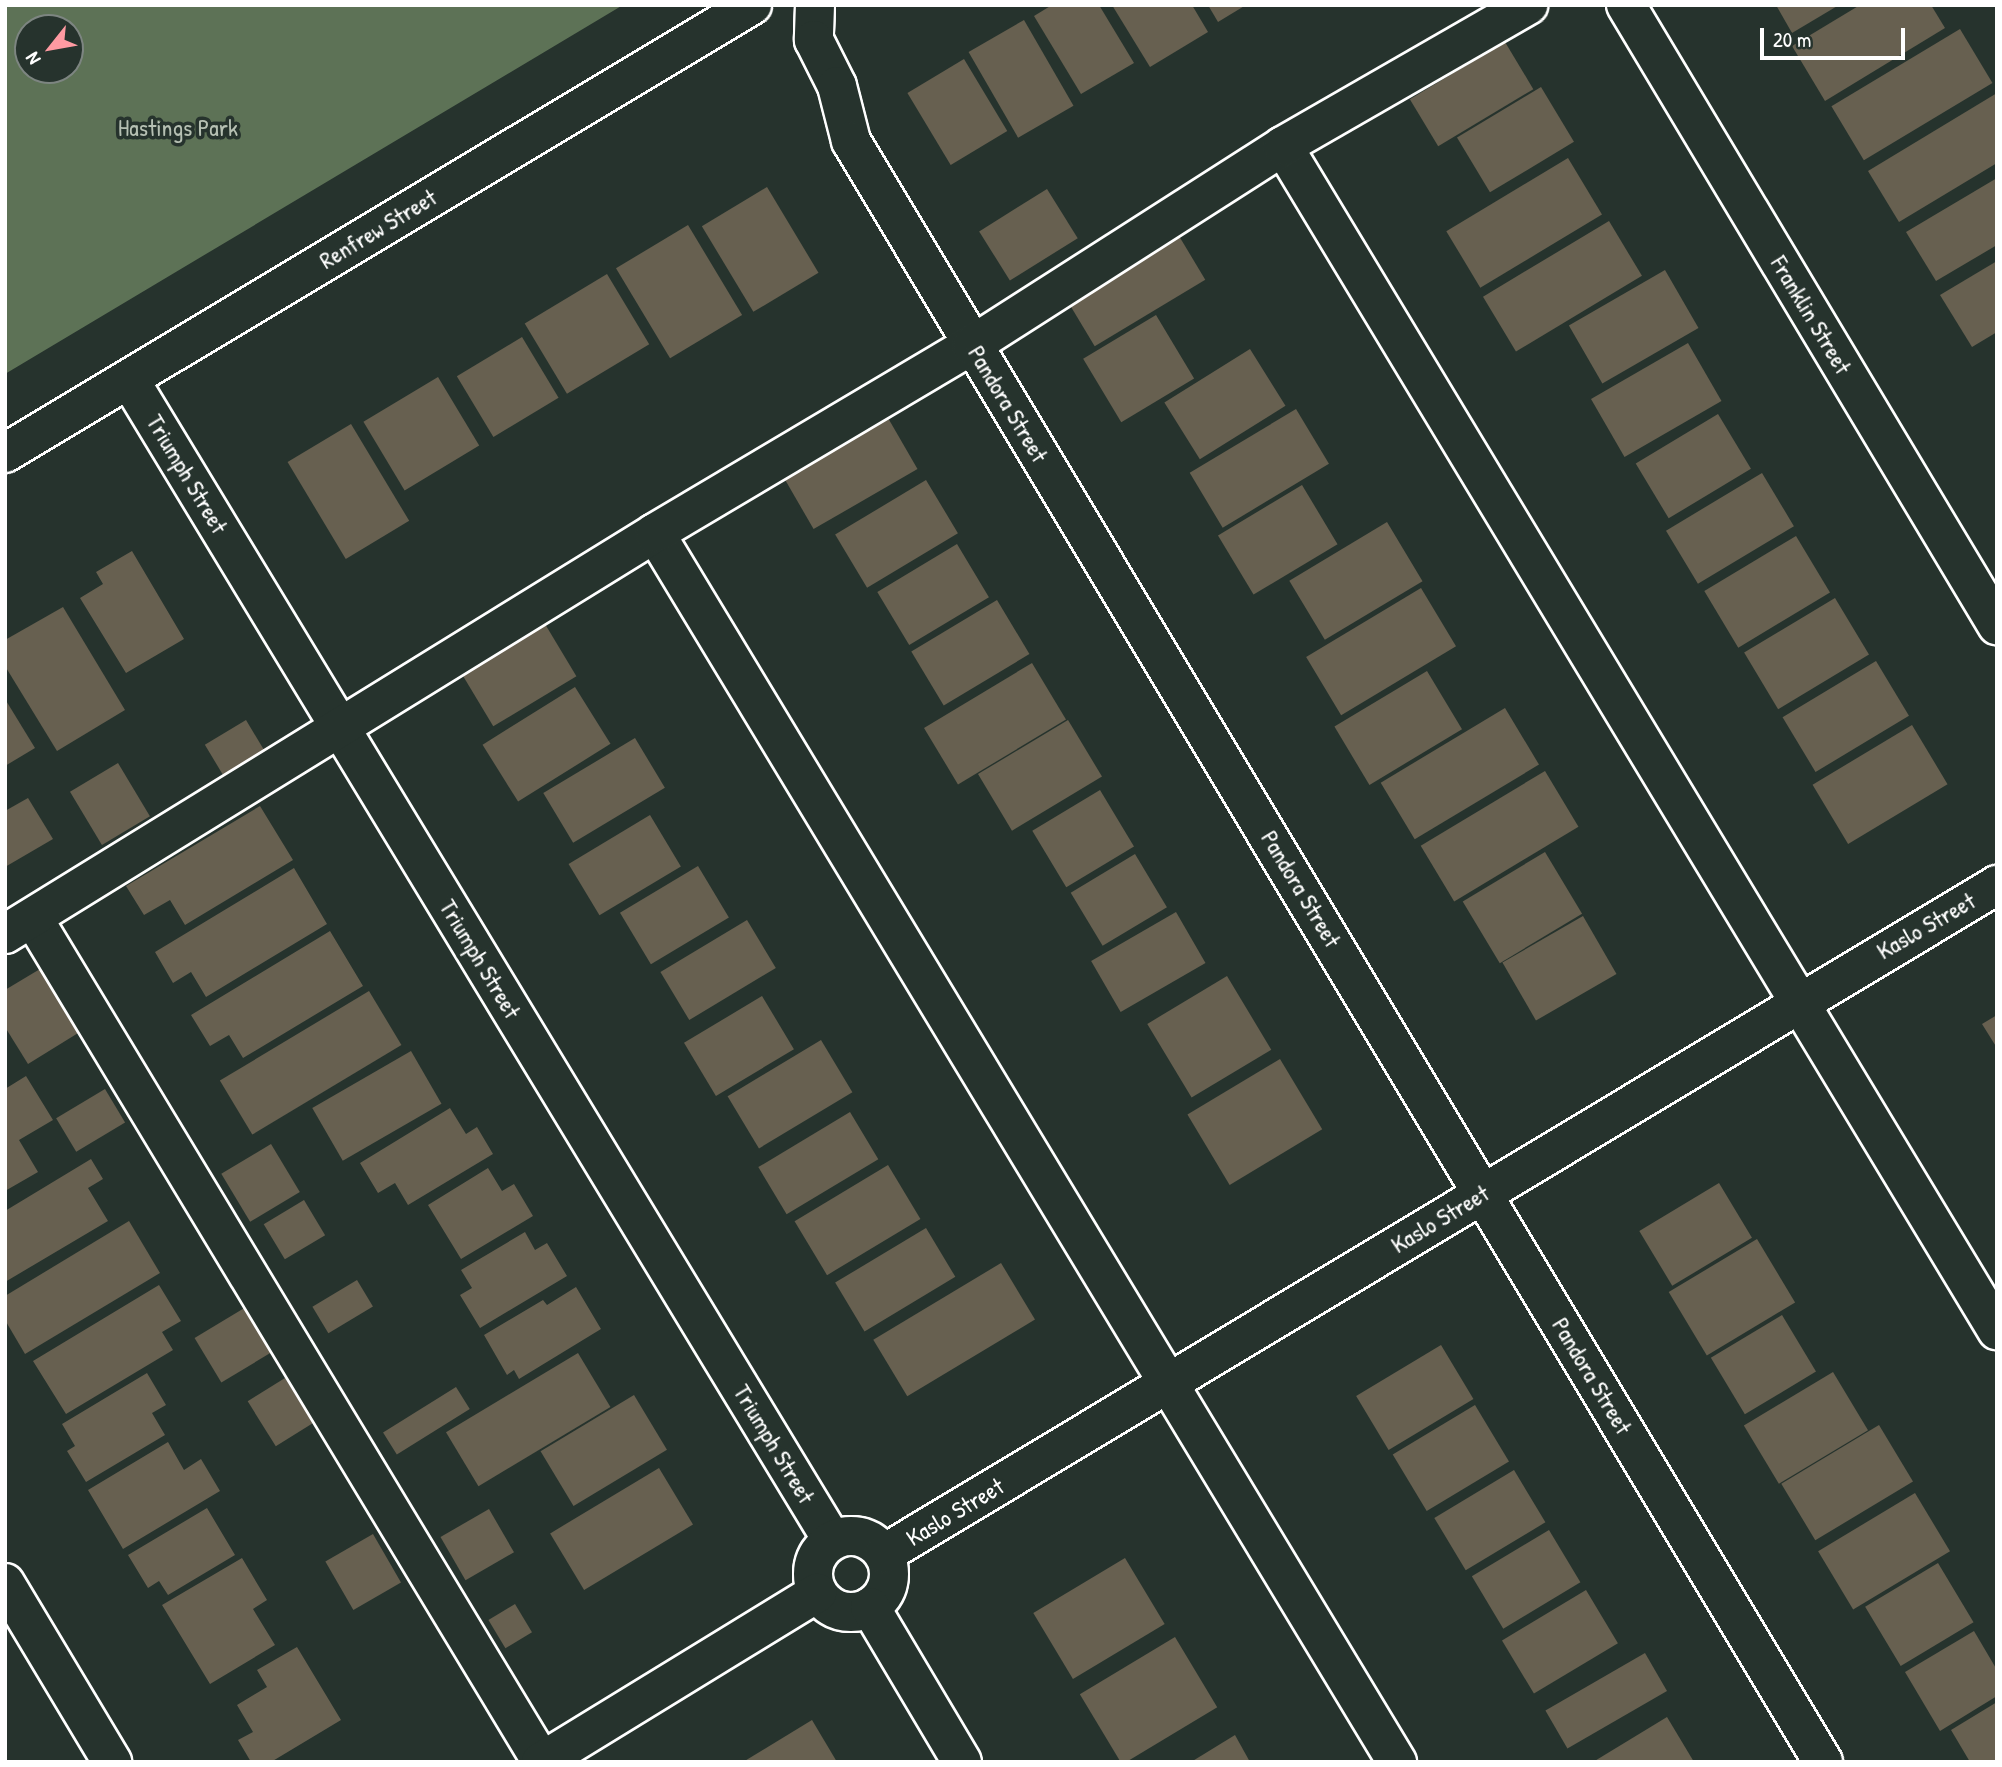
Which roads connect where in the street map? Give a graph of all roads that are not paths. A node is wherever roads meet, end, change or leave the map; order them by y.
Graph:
1 (752, 5) edge
2 (815, 5) edge
3 (1528, 5) edge
4 (1626, 5) edge
5 (1283, 146) junction
6 (972, 345) junction
7 (130, 379) junction
8 (5, 453) edge
9 (655, 533) junction
10 (1997, 625) edge
11 (341, 729) junction
12 (1997, 885) edge
13 (19, 926) edge
14 (1798, 1000) junction
15 (1483, 1193) junction
16 (1997, 1330) edge
17 (1169, 1383) junction
18 (832, 1540) junction
19 (884, 1554) junction
20 (5, 1583) edge
21 (817, 1592) junction
22 (870, 1608) junction
23 (112, 1762) edge
24 (541, 1762) edge
25 (962, 1762) edge
26 (1396, 1762) edge
27 (1822, 1762) edge

1 - 7 street, Renfrew Street
2 - 6 street, Pandora Street
3 - 5 street
4 - 10 street, Franklin Street
5 - 6 street
5 - 14 street
6 - 9 street
6 - 15 street, Pandora Street
7 - 8 street, Renfrew Street
7 - 11 street, Triumph Street
9 - 11 street
9 - 17 street
11 - 13 street
11 - 18 street, Triumph Street
12 - 14 street, Kaslo Street
13 - 24 street
14 - 15 street, Kaslo Street
14 - 16 street
15 - 17 street, Kaslo Street
15 - 27 street, Pandora Street
17 - 19 street, Kaslo Street
17 - 26 street
18 - 19 street
18 - 21 street
19 - 22 street
20 - 23 street
21 - 22 street
21 - 24 street
22 - 25 street

